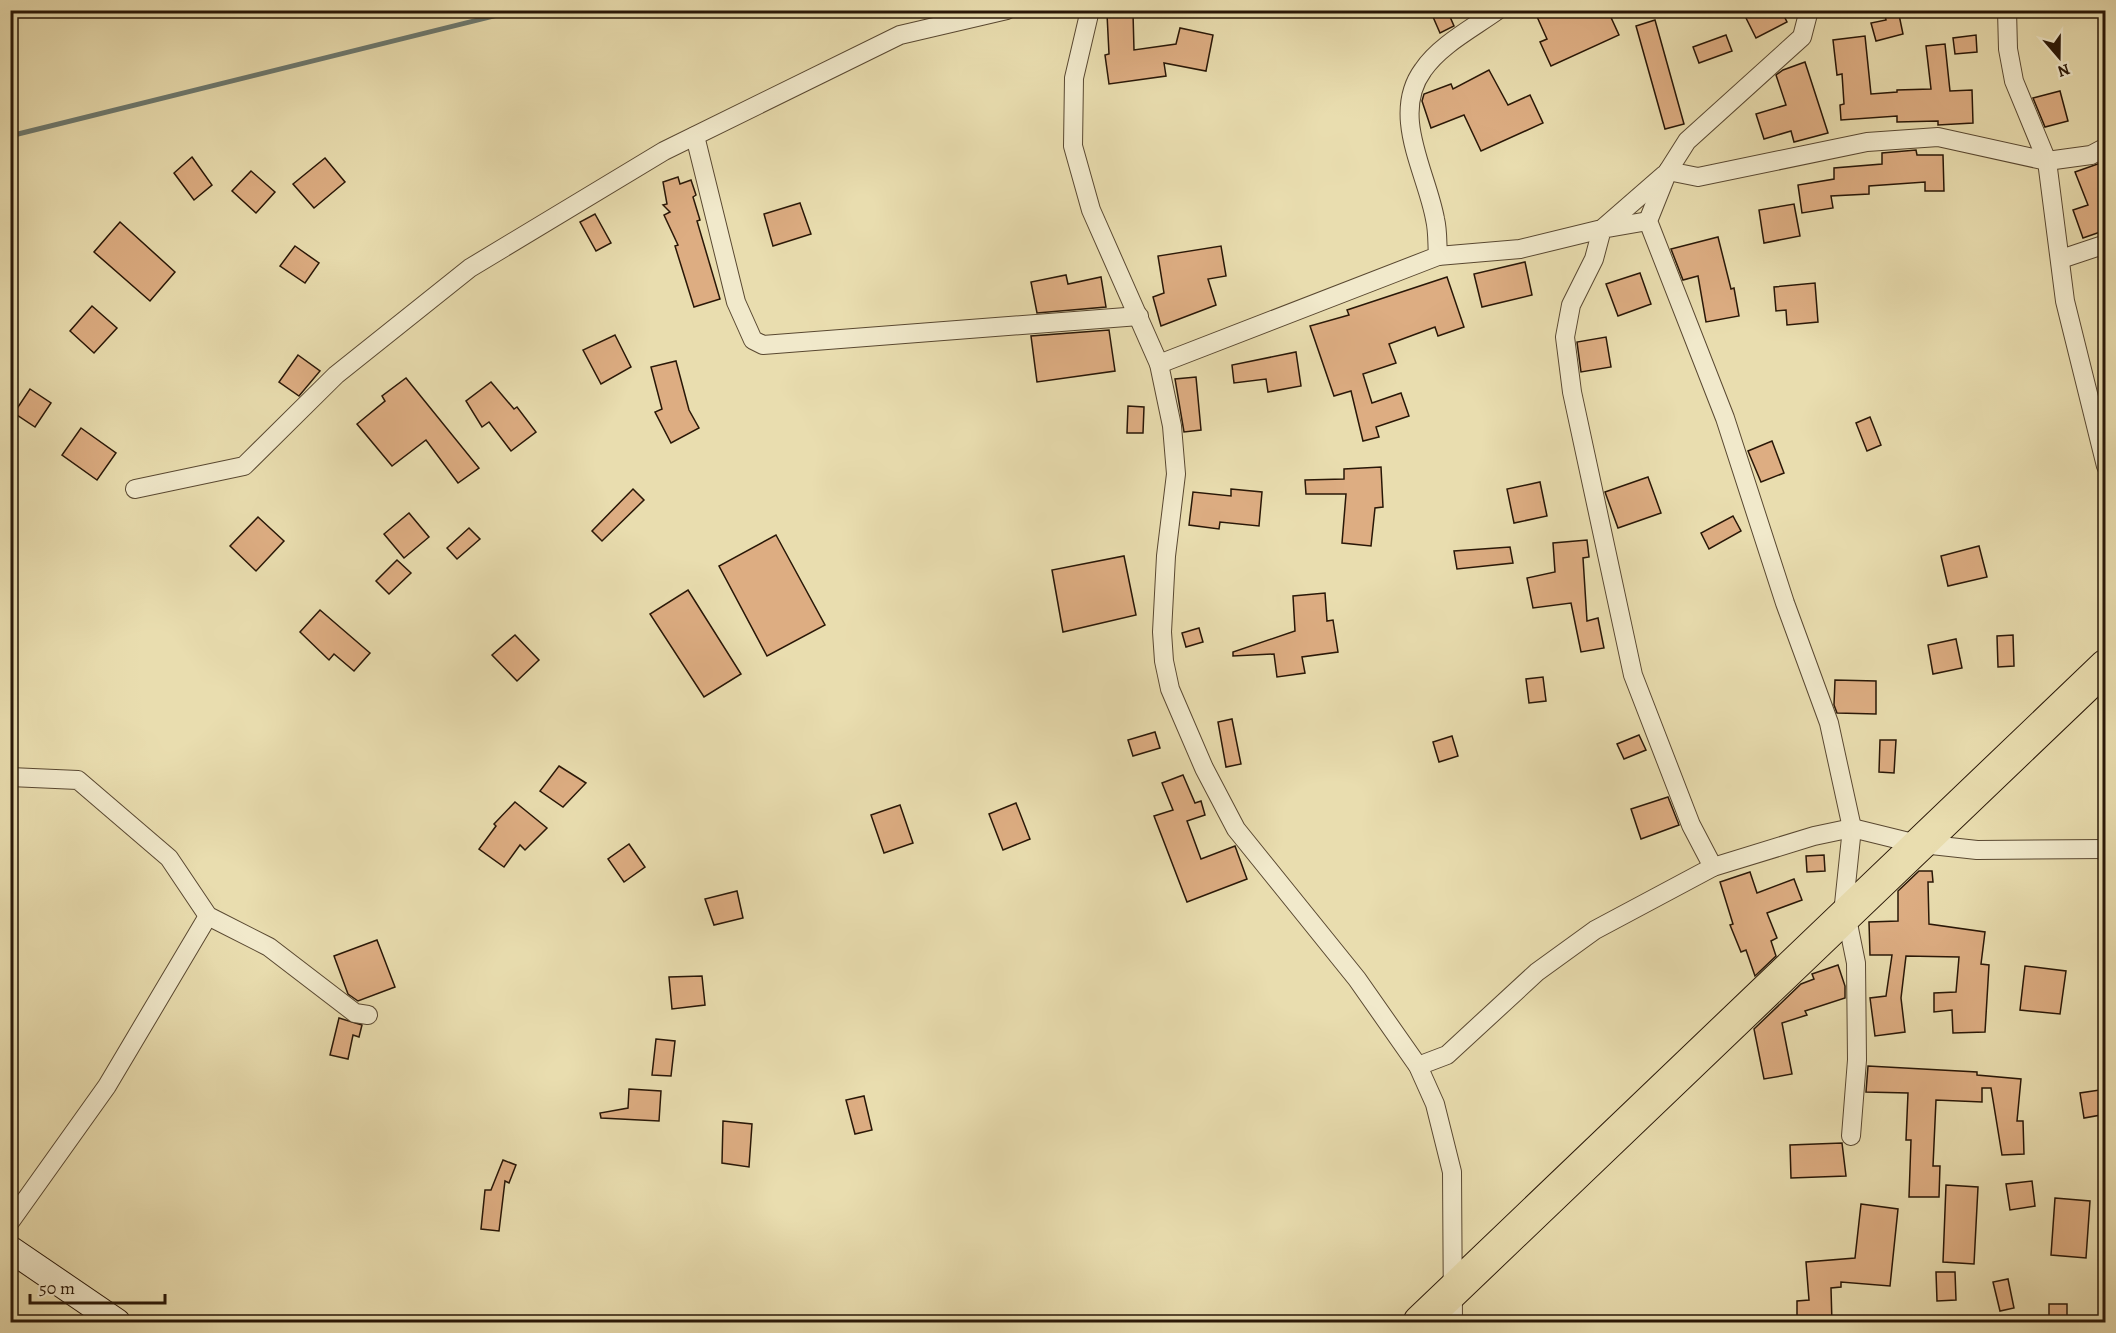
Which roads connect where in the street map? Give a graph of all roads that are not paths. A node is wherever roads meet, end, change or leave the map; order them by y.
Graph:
1 (1007, 10) edge
2 (1090, 10) edge
3 (1498, 10) edge
4 (1809, 10) edge
5 (2007, 10) edge
6 (695, 136) junction
7 (2106, 147) edge
8 (2047, 161) junction
9 (1668, 171) junction
10 (1648, 221) junction
11 (1602, 229) junction
12 (2106, 244) edge
13 (1438, 256) junction
14 (2061, 259) junction
15 (1139, 316) junction
16 (1159, 364) junction
17 (2106, 466) edge
18 (135, 489) dead end
19 (2106, 666) edge
20 (10, 777) edge
21 (1852, 828) junction
22 (2106, 849) edge
23 (1713, 867) junction
24 (208, 916) junction
25 (368, 1015) dead end
26 (1418, 1066) junction
27 (1851, 1136) dead end
28 (10, 1222) edge
29 (10, 1249) edge
30 (117, 1323) edge
31 (1420, 1323) edge
32 (1453, 1323) edge

1 - 6 street
2 - 15 street
3 - 13 street
4 - 9 street
5 - 8 street
6 - 15 street
6 - 18 street
7 - 8 street
8 - 9 street
8 - 14 street
9 - 10 street
9 - 11 street
10 - 11 street
10 - 21 street
11 - 13 street
11 - 23 street
12 - 14 street
13 - 16 street
14 - 17 street
15 - 16 street
16 - 26 street
19 - 31 highway
20 - 24 street
21 - 22 street
21 - 23 street
21 - 27 street
23 - 26 street
24 - 25 street
24 - 28 street
26 - 32 street
29 - 30 main road

